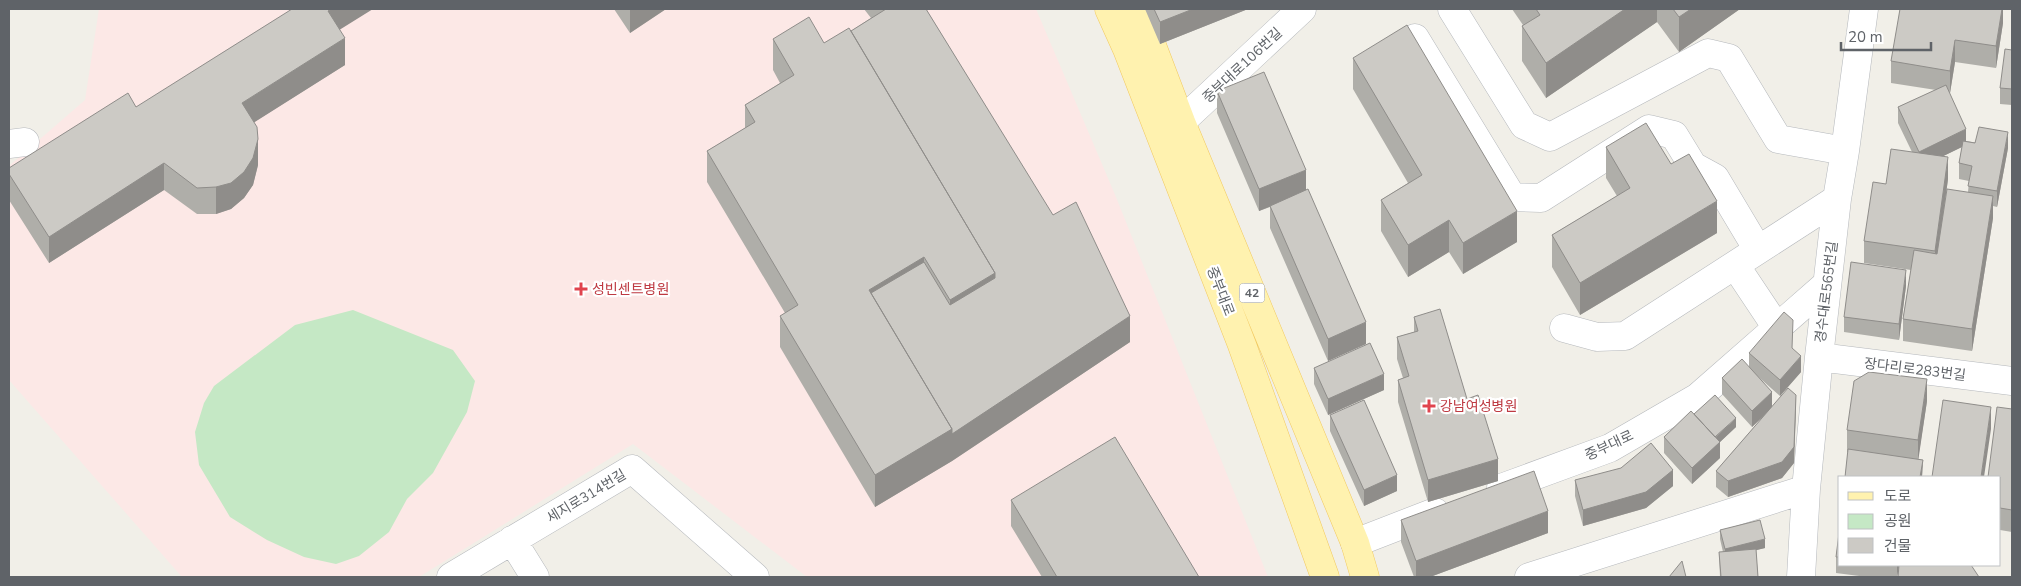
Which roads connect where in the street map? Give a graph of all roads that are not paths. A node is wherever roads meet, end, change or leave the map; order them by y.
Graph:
1 (1109, 9) edge
2 (1138, 9) edge
3 (1302, 9) edge
4 (1452, 9) edge
5 (1864, 9) edge
6 (1415, 38) edge
7 (1181, 122) junction
8 (1845, 151) junction
9 (1837, 200) junction
10 (1758, 250) junction
11 (1735, 265) junction
12 (1827, 284) junction
13 (1564, 328) dead end
14 (1777, 328) junction
15 (1819, 358) junction
16 (2012, 379) edge
17 (1806, 489) junction
18 (1482, 495) edge
19 (1455, 505) edge
20 (512, 540) junction
21 (1355, 542) junction
22 (451, 577) edge
23 (535, 577) edge
24 (755, 577) edge
25 (1325, 577) edge
26 (1365, 577) edge
27 (1528, 577) edge
28 (1801, 577) edge

1 - 25 main road, 중부대로 / 42
2 - 7 main road, 중부대로 / 42
3 - 7 street, 중부대로106번길
4 - 8 street
5 - 8 street, 경수대로565번길
6 - 10 street
7 - 21 main road, 중부대로 / 42
8 - 9 street, 경수대로565번길
9 - 10 street
9 - 12 street, 경수대로565번길
10 - 11 street
11 - 13 street
11 - 14 street
12 - 14 street, 중부대로
12 - 15 street, 경수대로565번길
14 - 18 street, 중부대로
15 - 16 street, 장다리로283번길
15 - 17 street, 경수대로565번길
17 - 27 street
17 - 28 street, 경수대로565번길
19 - 21 street
20 - 22 street, 세지로314번길
20 - 23 street
20 - 24 street, 세지로314번길
21 - 26 main road, 중부대로 / 42

